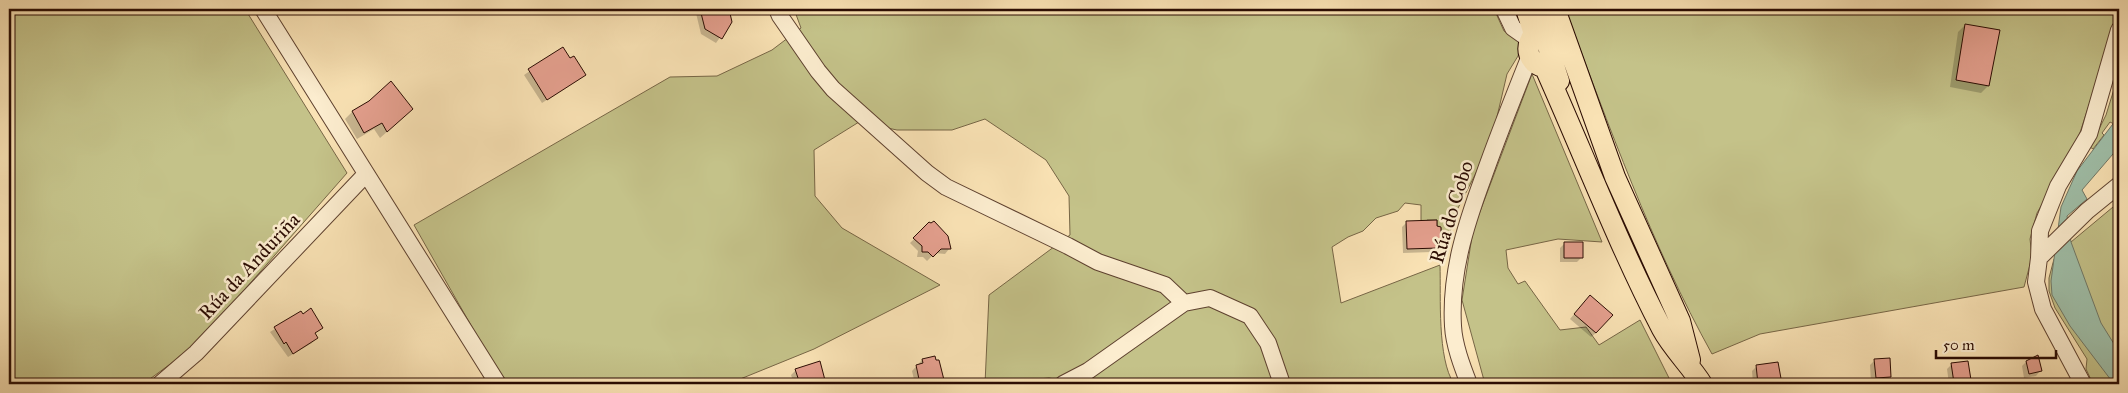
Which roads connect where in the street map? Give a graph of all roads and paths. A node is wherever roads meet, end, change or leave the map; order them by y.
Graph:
1 (263, 9) edge
2 (777, 9) edge
3 (1504, 9) edge
4 (1526, 9) edge
5 (1536, 9) edge
6 (1545, 9) edge
7 (2119, 30) edge
8 (1545, 32) edge
9 (1574, 133) junction
10 (366, 174) junction
11 (2119, 185) edge
12 (2040, 258) junction
13 (1184, 303) junction
14 (1697, 376) edge
15 (160, 384) edge
16 (498, 384) edge
17 (1063, 384) edge
18 (1282, 384) edge
19 (1469, 384) edge
20 (2083, 384) edge

1 - 10 street
2 - 13 street
3 - 8 street
4 - 8 main road
5 - 8 main road
6 - 8 main road
7 - 12 street
8 - 9 main road
8 - 9 main road
8 - 14 main road
8 - 19 street, Rúa do Cobo
9 - 14 main road
10 - 15 street, Rúa da Anduriña
10 - 16 street
11 - 12 street
12 - 20 street
13 - 17 street
13 - 18 street

